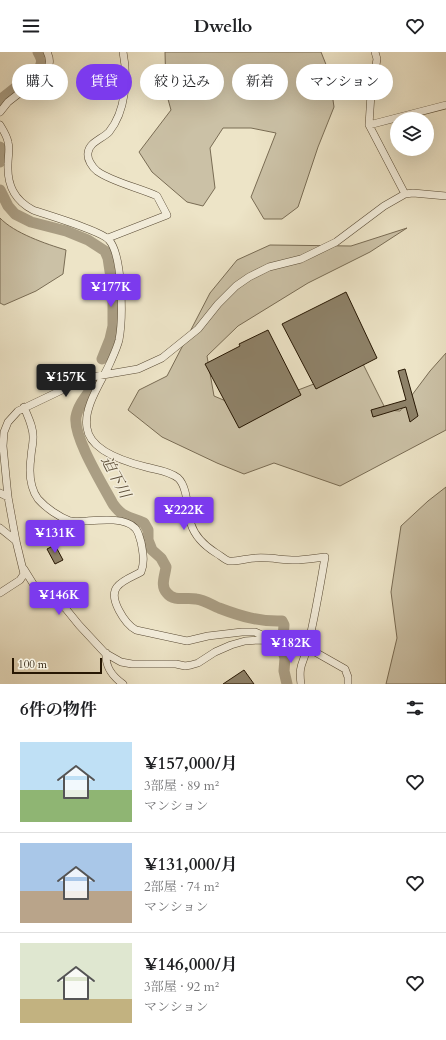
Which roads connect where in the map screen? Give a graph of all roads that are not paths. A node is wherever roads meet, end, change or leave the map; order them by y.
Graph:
1 (48, 52) edge
2 (123, 52) edge
3 (375, 52) edge
4 (446, 105) edge
5 (0, 112) edge
6 (0, 125) edge
7 (370, 125) junction
8 (405, 194) junction
9 (446, 196) edge
10 (108, 238) junction
11 (104, 375) junction
12 (24, 407) junction
13 (0, 493) edge
14 (8, 497) junction
15 (0, 528) edge
16 (16, 541) junction
17 (24, 568) junction
18 (0, 593) edge
19 (268, 641) junction
20 (308, 648) junction
21 (106, 653) junction
22 (123, 684) edge
23 (301, 684) edge
24 (348, 684) edge

1 - 5 street
2 - 10 street
3 - 7 street
4 - 7 street
6 - 10 street
7 - 8 street
8 - 9 street
8 - 11 street
10 - 11 street
11 - 12 street
11 - 20 street
12 - 14 street
12 - 19 street
13 - 14 street
14 - 16 street
15 - 16 street
16 - 17 street
17 - 18 street
17 - 21 street
19 - 20 street
19 - 21 street
20 - 23 street
20 - 24 street
21 - 22 street

